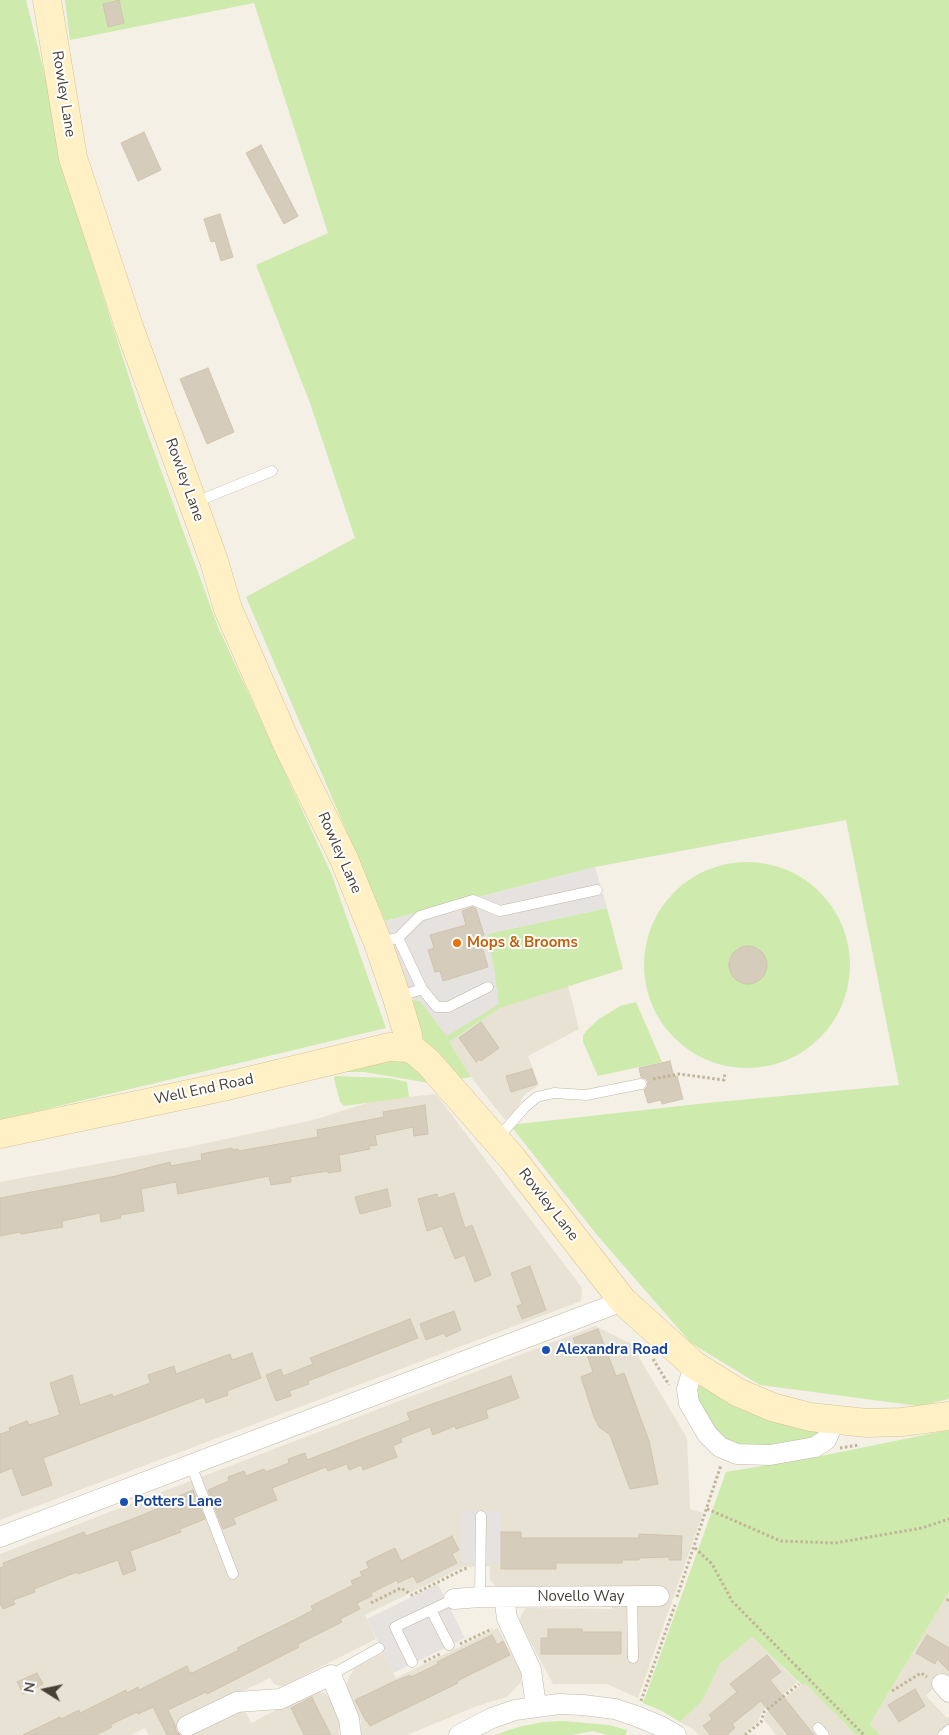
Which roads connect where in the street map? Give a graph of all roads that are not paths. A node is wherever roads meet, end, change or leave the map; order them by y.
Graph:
1 (47, 0) edge
2 (272, 471) dead end
3 (192, 504) junction
4 (597, 890) dead end
5 (388, 940) junction
6 (488, 987) dead end
7 (409, 993) junction
8 (407, 1048) junction
9 (641, 1084) road end
10 (0, 1134) edge
11 (496, 1140) junction
12 (623, 1301) junction
13 (694, 1365) junction
14 (949, 1416) edge
15 (835, 1420) junction
16 (191, 1465) junction
17 (481, 1516) dead end
18 (0, 1537) edge
19 (233, 1574) dead end
20 (659, 1596) dead end
21 (480, 1597) junction
22 (504, 1597) junction
23 (632, 1597) junction
24 (454, 1599) joint
25 (431, 1610) junction
26 (449, 1645) dead end
27 (379, 1648) dead end
28 (633, 1658) dead end
29 (412, 1662) dead end
30 (331, 1676) junction
31 (536, 1706) junction
32 (187, 1726) dead end
33 (949, 1730) edge
34 (351, 1735) edge
35 (459, 1735) edge
36 (676, 1735) edge
37 (943, 1735) edge

1 - 3 street, Rowley Lane
2 - 3 lane
3 - 5 street, Rowley Lane
4 - 5 lane
5 - 7 street, Rowley Lane
6 - 7 lane
7 - 8 street, Rowley Lane
8 - 10 street, Well End Road
8 - 11 street, Rowley Lane
9 - 11 lane
11 - 12 street, Rowley Lane
12 - 13 street, Rowley Lane
12 - 16 street
13 - 15 street, Rowley Lane
13 - 15 street
14 - 15 street, Rowley Lane
16 - 18 street
16 - 19 lane
17 - 21 lane
20 - 23 street, Novello Way
21 - 22 street, Novello Way
21 - 24 street, Novello Way
22 - 23 street, Novello Way
22 - 31 street
23 - 28 lane
24 - 25 lane
25 - 26 lane
25 - 29 lane
27 - 30 lane
30 - 32 street
30 - 34 street
31 - 35 street
31 - 36 street
33 - 37 lane

